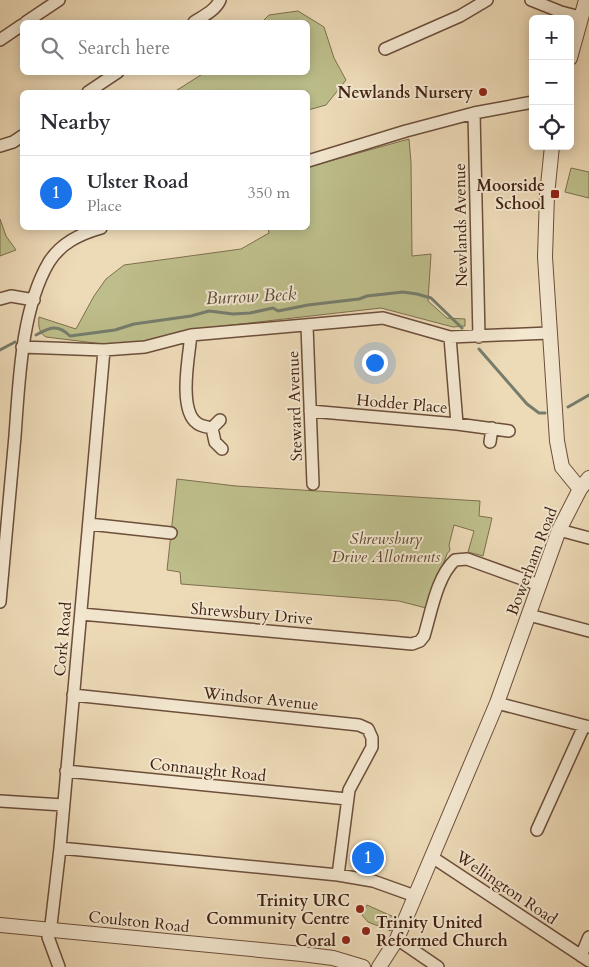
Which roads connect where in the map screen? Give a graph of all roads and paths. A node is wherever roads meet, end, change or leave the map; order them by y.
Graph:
1 (59, 0) edge
2 (220, 0) edge
3 (487, 0) edge
4 (531, 0) edge
5 (586, 0) edge
6 (580, 17) junction
7 (29, 20) edge
8 (197, 20) edge
9 (20, 26) edge
10 (0, 40) edge
11 (574, 42) edge
12 (385, 49) dead end
13 (114, 75) edge
14 (91, 90) edge
15 (529, 103) edge
16 (474, 113) junction
17 (20, 137) edge
18 (0, 146) edge
19 (552, 150) edge
20 (310, 160) edge
21 (95, 230) edge
22 (0, 299) edge
23 (34, 300) junction
24 (307, 326) junction
25 (549, 333) junction
26 (191, 335) junction
27 (450, 337) junction
28 (478, 337) junction
29 (22, 347) junction
30 (104, 350) junction
31 (310, 411) junction
32 (457, 424) junction
33 (492, 428) junction
34 (509, 431) dead end
35 (490, 442) dead end
36 (222, 450) dead end
37 (589, 478) edge
38 (313, 484) dead end
39 (580, 489) junction
40 (89, 524) junction
41 (559, 530) junction
42 (171, 532) dead end
43 (589, 538) edge
44 (538, 585) junction
45 (0, 602) edge
46 (81, 614) junction
47 (529, 615) junction
48 (589, 631) edge
49 (73, 696) junction
50 (497, 703) junction
51 (587, 727) edge
52 (66, 771) junction
53 (347, 799) junction
54 (0, 801) edge
55 (63, 805) junction
56 (537, 830) dead end
57 (60, 848) junction
58 (432, 857) junction
59 (338, 874) junction
60 (415, 896) junction
61 (0, 925) edge
62 (50, 930) junction
63 (589, 937) edge
64 (397, 939) junction
65 (585, 959) edge
66 (59, 967) edge
67 (364, 967) edge
68 (379, 967) edge
69 (438, 967) edge

1 - 7 street
2 - 8 street
3 - 12 street
4 - 6 street
5 - 6 street
6 - 11 street
9 - 10 street
13 - 14 street
15 - 16 street
16 - 20 street
16 - 28 street, Newlands Avenue
17 - 18 street
19 - 25 street
21 - 23 street
22 - 23 street
23 - 29 street
24 - 26 street
24 - 27 street
24 - 31 street, Steward Avenue
25 - 28 street
25 - 39 street
26 - 30 street
26 - 36 street
27 - 28 street
27 - 32 street
29 - 30 street
29 - 45 street
30 - 40 street, Cork Road
31 - 32 street, Hodder Place
31 - 38 street, Steward Avenue
32 - 33 street, Hodder Place
33 - 34 street, Hodder Place
33 - 35 street
37 - 39 street, Bowerham Road
39 - 41 street, Bowerham Road
40 - 42 street
40 - 46 street, Cork Road
41 - 43 street
41 - 44 street, Bowerham Road
44 - 46 street, Shrewsbury Drive
44 - 47 street, Bowerham Road
46 - 49 street, Cork Road
47 - 48 street
47 - 50 street, Bowerham Road
49 - 52 street, Cork Road
49 - 53 street, Windsor Avenue
50 - 51 street
50 - 58 street, Bowerham Road
51 - 56 street
52 - 53 street, Connaught Road
52 - 55 street, Cork Road
53 - 59 street
54 - 55 street
55 - 57 street, Cork Road
57 - 59 street
57 - 62 street, Cork Road
58 - 60 street, Bowerham Road
58 - 65 street, Wellington Road
59 - 60 street
60 - 64 street, Bowerham Road
61 - 62 street, Coulston Road
62 - 66 street, Cork Road
62 - 67 street, Coulston Road
63 - 65 street
64 - 68 street, Bowerham Road
64 - 69 street

